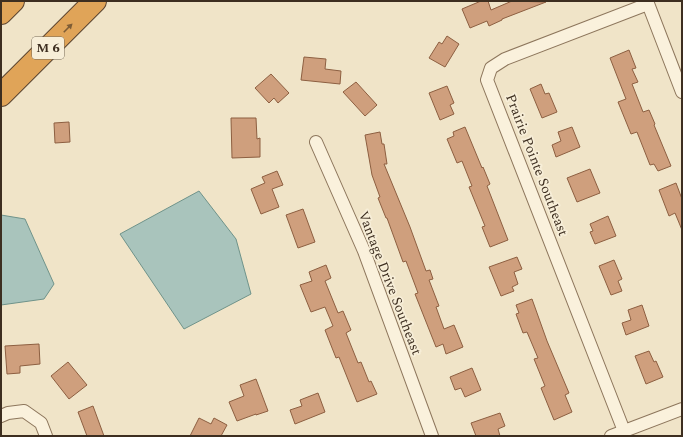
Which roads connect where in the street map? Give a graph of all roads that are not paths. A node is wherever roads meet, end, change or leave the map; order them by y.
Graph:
1 (13, 1) edge
2 (95, 1) edge
3 (648, 3) edge
4 (1, 13) edge
5 (682, 92) edge
6 (1, 95) edge
7 (316, 142) dead end
8 (682, 409) edge
9 (1, 416) edge
10 (624, 431) junction
11 (46, 436) edge
12 (432, 436) edge
13 (612, 436) edge

1 - 4 highway
6 -> 2 highway, M 6
3 - 5 street
3 - 10 street, Prairie Pointe Southeast
7 - 12 street, Vantage Drive Southeast
8 - 10 street
9 - 11 street
10 - 13 street

